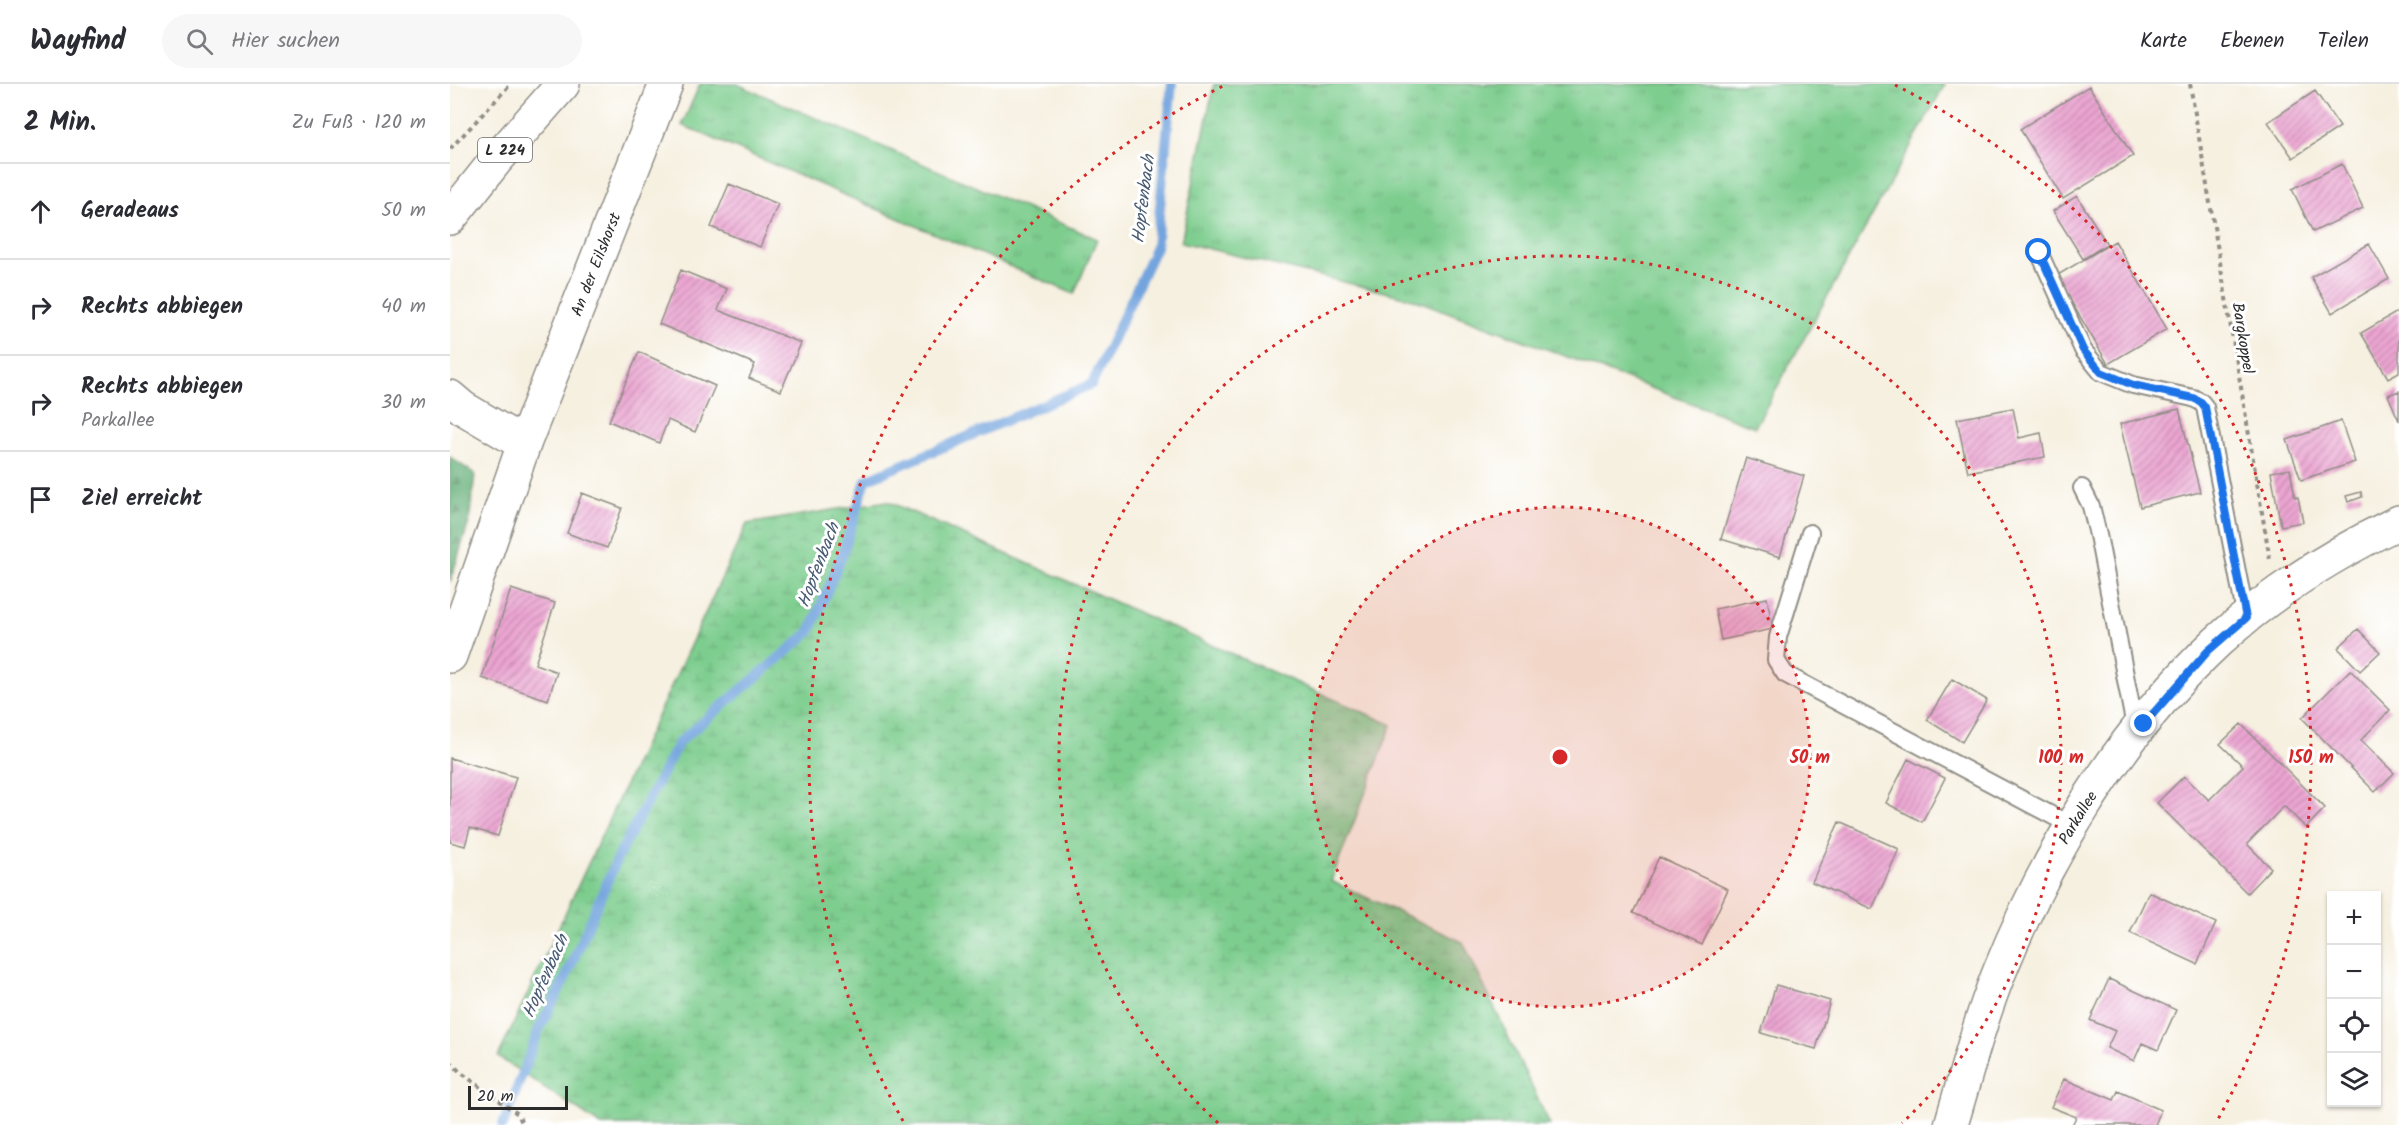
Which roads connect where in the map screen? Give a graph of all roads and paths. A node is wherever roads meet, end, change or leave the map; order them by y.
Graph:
1 (511, 84) edge
2 (562, 84) edge
3 (666, 84) edge
4 (2190, 84) edge
5 (450, 149) edge
6 (450, 218) edge
7 (2039, 252) dead end
8 (450, 397) edge
9 (524, 444) junction
10 (2082, 488) dead end
11 (2399, 522) edge
12 (1810, 533) dead end
13 (2277, 595) junction
14 (2246, 618) junction
15 (450, 656) edge
16 (2136, 733) junction
17 (2072, 826) junction
18 (450, 1061) edge
19 (523, 1125) edge
20 (1951, 1125) edge

1 - 5 path
2 - 6 street, L 224
3 - 9 street, An der Eilshorst
4 - 13 path, Bargkoppel
7 - 14 lane
8 - 9 street
9 - 15 street, An der Eilshorst
10 - 16 lane
11 - 13 street, Parkallee
12 - 17 lane
13 - 14 street, Parkallee
14 - 16 street, Parkallee
16 - 17 street, Parkallee
17 - 20 street, Parkallee
18 - 19 path

